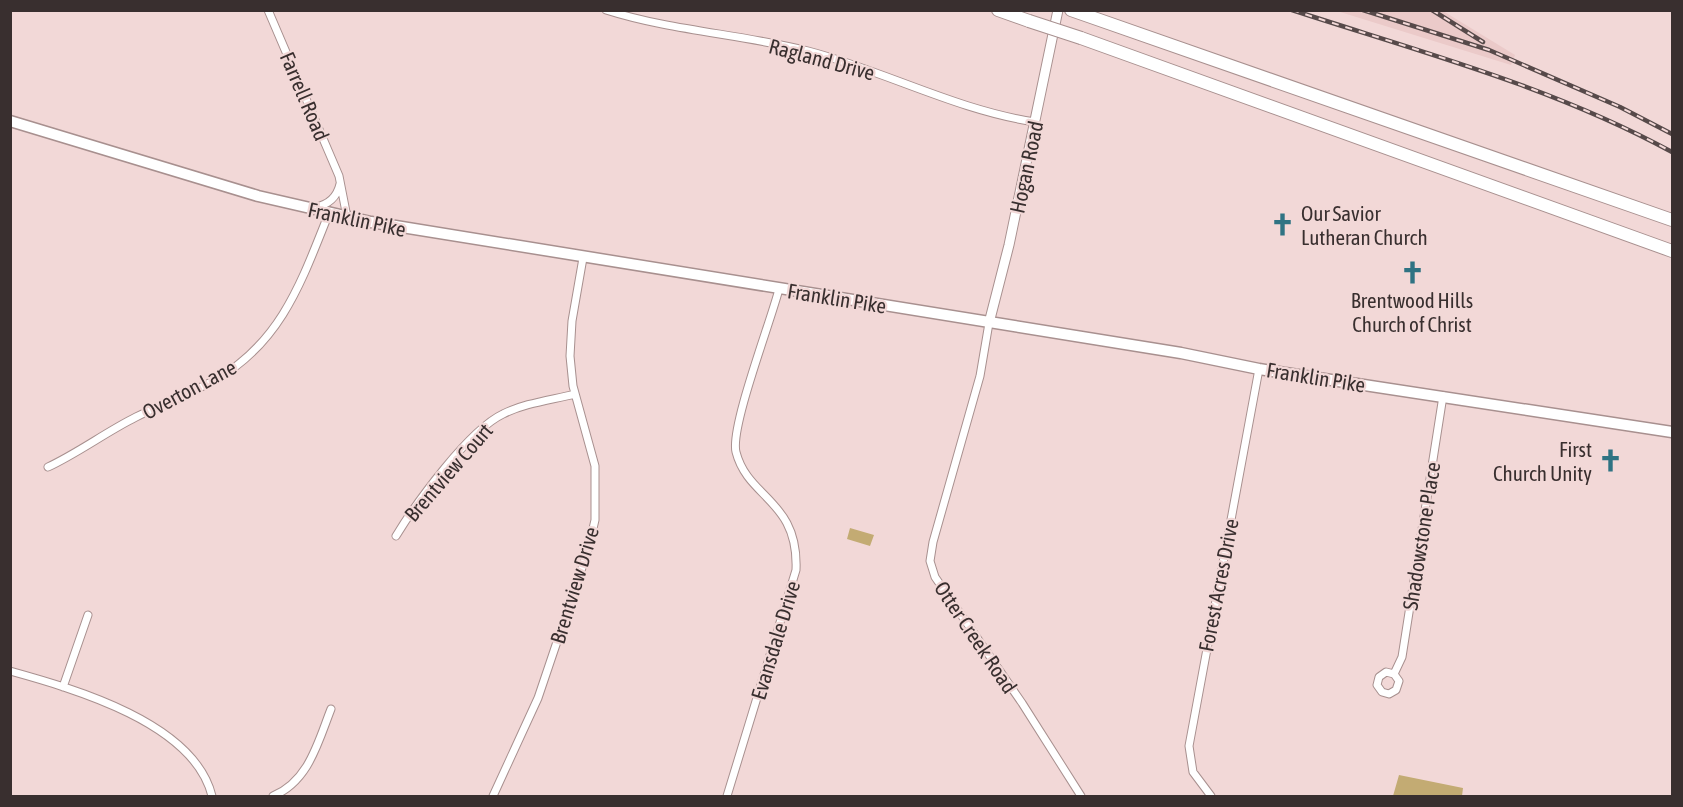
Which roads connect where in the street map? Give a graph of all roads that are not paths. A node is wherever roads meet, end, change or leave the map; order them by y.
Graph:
1 (268, 10) edge
2 (606, 10) edge
3 (998, 10) edge
4 (1058, 10) edge
5 (1071, 10) edge
6 (10, 121) edge
7 (1035, 122) junction
8 (341, 182) junction
9 (305, 208) junction
10 (329, 213) junction
11 (347, 217) junction
12 (1672, 220) edge
13 (1672, 251) edge
14 (583, 258) junction
15 (780, 289) junction
16 (989, 323) junction
17 (1259, 369) junction
18 (575, 394) junction
19 (1443, 396) junction
20 (1672, 432) edge
21 (48, 467) dead end
22 (396, 536) dead end
23 (88, 615) dead end
24 (10, 672) edge
25 (1394, 674) dead end
26 (63, 687) junction
27 (331, 709) dead end
28 (212, 796) edge
29 (273, 796) edge
30 (493, 796) edge
31 (727, 796) edge
32 (1082, 796) edge
33 (1211, 796) edge

1 - 8 street, Farrell Road
2 - 7 street, Ragland Drive
3 - 13 highway, bridge
4 - 7 street, Hogan Road
5 - 12 highway
6 - 9 main road, Franklin Pike
7 - 16 street, Hogan Road
8 - 9 street
8 - 11 street, Farrell Road
9 - 10 main road, Franklin Pike
10 - 11 main road, Franklin Pike
10 - 21 street, Overton Lane
11 - 14 main road, Franklin Pike
14 - 15 main road, Franklin Pike
14 - 18 street, Brentview Drive
15 - 16 main road, Franklin Pike
15 - 31 street, Evansdale Drive
16 - 17 main road, Franklin Pike
16 - 32 street, Otter Creek Road
17 - 19 main road, Franklin Pike
17 - 33 street, Forest Acres Drive
18 - 22 street, Brentview Court
18 - 30 street, Brentview Drive
19 - 20 main road, Franklin Pike
19 - 25 street, Shadowstone Place
23 - 26 street
24 - 26 street
26 - 28 street
27 - 29 street

